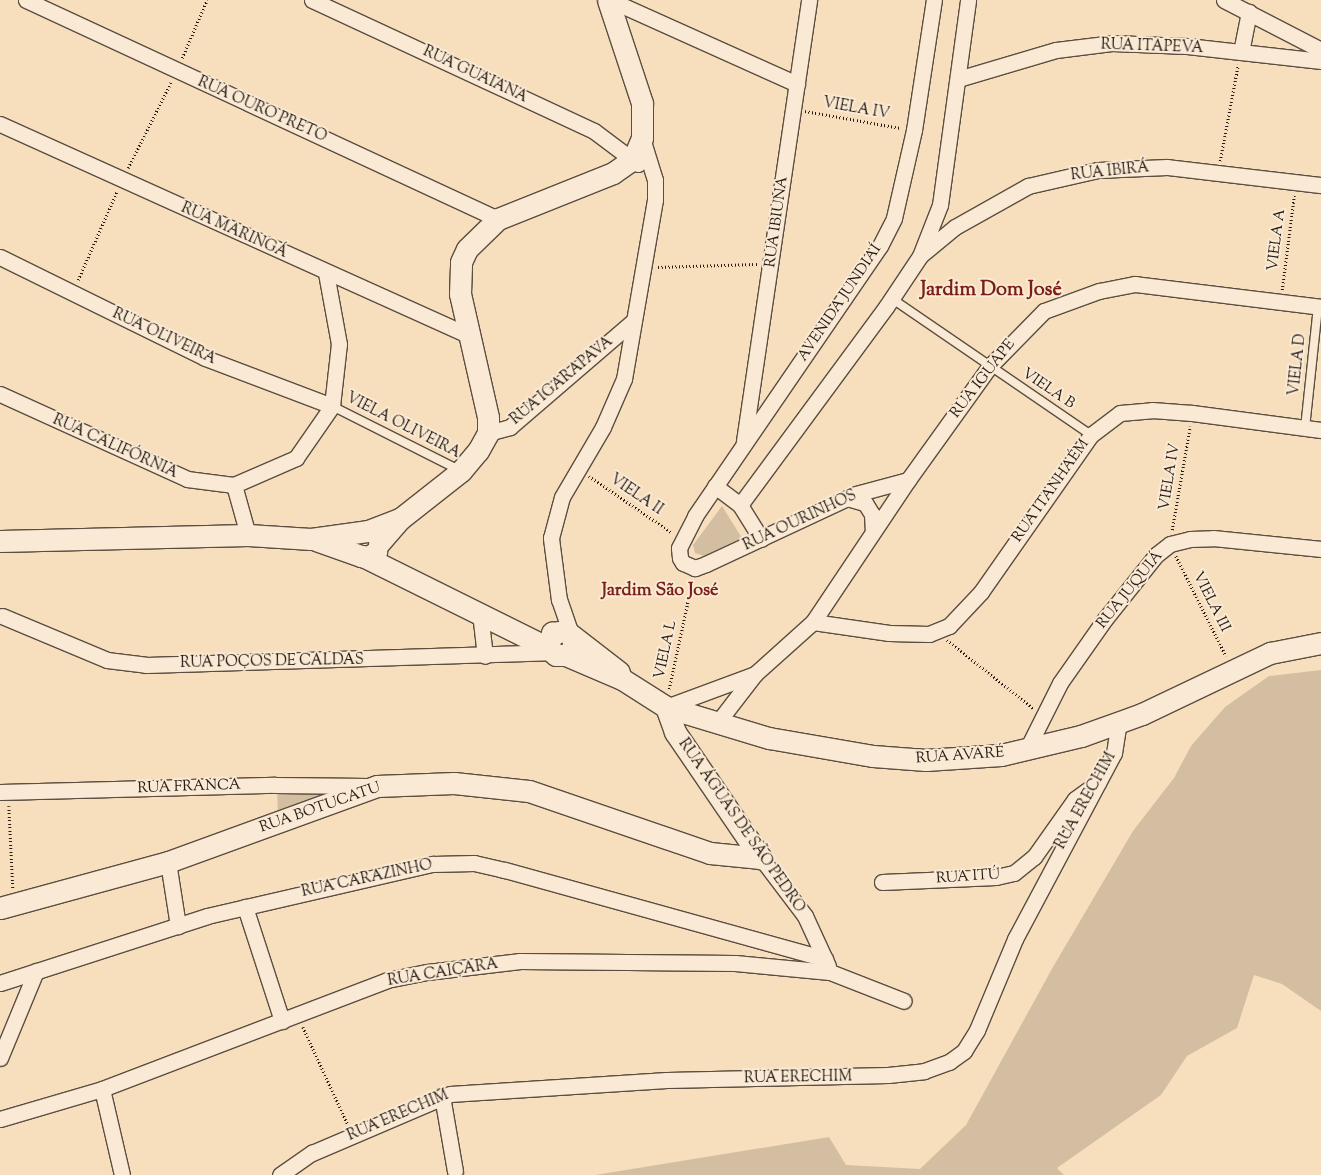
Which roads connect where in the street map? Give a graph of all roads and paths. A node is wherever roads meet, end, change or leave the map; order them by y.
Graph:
1 (26, 0) edge
2 (207, 0) edge
3 (312, 0) edge
4 (609, 0) edge
5 (809, 0) edge
6 (934, 0) edge
7 (968, 0) edge
8 (1224, 0) edge
9 (1249, 12) junction
10 (1321, 50) edge
11 (1241, 52) junction
12 (1321, 60) edge
13 (176, 72) junction
14 (958, 79) junction
15 (797, 84) junction
16 (794, 110) junction
17 (0, 124) edge
18 (914, 130) junction
19 (642, 132) junction
20 (632, 160) junction
21 (1218, 172) junction
22 (122, 180) junction
23 (655, 180) junction
24 (1296, 182) junction
25 (1321, 185) edge
26 (940, 204) junction
27 (498, 219) junction
28 (956, 227) junction
29 (920, 256) junction
30 (0, 257) edge
31 (771, 264) junction
32 (643, 268) junction
33 (326, 273) junction
34 (72, 293) junction
35 (892, 298) junction
36 (1281, 301) junction
37 (1320, 306) edge
38 (632, 322) junction
39 (470, 336) junction
40 (990, 366) junction
41 (0, 394) edge
42 (332, 406) junction
43 (1192, 413) junction
44 (1305, 428) junction
45 (1321, 430) edge
46 (488, 433) junction
47 (1091, 435) junction
48 (744, 445) junction
49 (577, 468) junction
50 (461, 471) junction
51 (908, 480) junction
52 (234, 485) junction
53 (715, 486) junction
54 (846, 498) junction
55 (740, 505) junction
56 (873, 531) junction
57 (248, 535) junction
58 (5, 537) edge
59 (761, 538) junction
60 (682, 540) junction
61 (368, 544) junction
62 (1170, 544) junction
63 (1321, 549) edge
64 (695, 568) junction
65 (1, 617) edge
66 (489, 617) junction
67 (812, 622) junction
68 (939, 632) junction
69 (560, 641) junction
70 (1321, 643) edge
71 (485, 656) junction
72 (1232, 669) junction
73 (755, 674) junction
74 (666, 707) junction
75 (1042, 715) junction
76 (718, 722) junction
77 (1120, 722) junction
78 (1056, 742) junction
79 (1027, 748) junction
80 (1102, 780) junction
81 (377, 786) junction
82 (4, 792) edge
83 (761, 858) junction
84 (168, 862) junction
85 (882, 882) dead end
86 (7, 906) edge
87 (245, 907) junction
88 (178, 926) junction
89 (827, 966) junction
90 (36, 971) junction
91 (0, 983) edge
92 (904, 1002) dead end
93 (298, 1015) junction
94 (282, 1021) junction
95 (0, 1058) edge
96 (102, 1089) junction
97 (442, 1096) junction
98 (0, 1119) edge
99 (352, 1135) junction
100 (455, 1172) dead end
101 (122, 1175) edge
102 (280, 1175) edge

1 - 13 street, RUA OURO PRETO
2 - 13 path
3 - 20 street, RUA GUAIANA
4 - 15 street
4 - 19 main road
5 - 15 street, RUA IBIUNA
6 - 18 street, AVENIDA JUNDIAÍ
7 - 14 street
8 - 9 street
9 - 10 street
9 - 11 street
11 - 12 street, RUA ITAPEVA
11 - 14 street, RUA ITAPEVA
11 - 21 path
13 - 22 path
13 - 27 street, RUA OURO PRETO
14 - 26 street
15 - 16 street, RUA IBIUNA
16 - 18 path, VIELA IV
16 - 31 street, RUA IBIUNA
17 - 22 street, RUA MARINGÁ
18 - 48 street, AVENIDA JUNDIAÍ
19 - 20 main road
19 - 23 street
20 - 23 street
20 - 27 main road
21 - 24 street, RUA IBIRÁ
21 - 28 street, RUA IBIRÁ
22 - 33 street, RUA MARINGÁ
22 - 34 path
23 - 32 street
24 - 25 street, RUA IBIRÁ
24 - 36 path, VIELA A
26 - 28 street
26 - 29 street
27 - 39 main road
28 - 29 street, RUA IBIRÁ
29 - 35 street
30 - 34 street, RUA OLIVEIRA
31 - 32 path
31 - 48 street, RUA IBIUNA
32 - 38 street
33 - 39 street, RUA MARINGÁ
33 - 42 street
34 - 42 street, RUA OLIVEIRA
35 - 40 lane, VIELA B
35 - 55 street
36 - 37 street, RUA IGUAPE
36 - 40 street, RUA IGUAPE
37 - 44 lane, VIELA D
38 - 46 street, RUA IGARAPAVA
38 - 49 street
39 - 46 main road
40 - 47 lane, VIELA B
40 - 51 street, RUA IGUAPE
41 - 52 street, RUA CALIFÓRNIA
42 - 50 lane, VIELA OLIVEIRA
42 - 52 street
43 - 44 street, RUA ITANHAÉM
43 - 47 street, RUA ITANHAÉM
43 - 62 path, VIELA IV
44 - 45 street, RUA ITANHAÉM
46 - 50 main road
47 - 68 street, RUA ITANHAÉM
48 - 53 street, AVENIDA JUNDIAÍ
49 - 60 path, VIELA II
49 - 69 street
50 - 61 main road
51 - 54 street, RUA OURINHOS
51 - 56 street, RUA IGUAPE
52 - 57 street
53 - 55 street
53 - 60 street, AVENIDA JUNDIAÍ
54 - 56 street
54 - 59 street, RUA OURINHOS
55 - 59 street
56 - 67 street, RUA IGUAPE
57 - 58 main road
57 - 61 main road
59 - 64 street, RUA OURINHOS
60 - 64 street
61 - 66 main road, RUA AVARÉ
62 - 63 street, RUA JUQUIÁ
62 - 72 path, VIELA III
62 - 75 street, RUA JUQUIÁ
64 - 74 path, VIELA L
65 - 71 street, RUA POÇOS DE CALDAS
66 - 69 main road, RUA AVARÉ
66 - 71 street
67 - 68 street
67 - 73 street, RUA IGUAPE
68 - 75 path
69 - 71 street, RUA POÇOS DE CALDAS
69 - 74 main road, RUA AVARÉ
70 - 72 main road, RUA AVARÉ
72 - 77 main road, RUA AVARÉ
73 - 74 street, RUA IGUAPE
73 - 76 street, RUA IGUAPE
74 - 76 main road, RUA AVARÉ
74 - 83 main road, RUA ÁGUAS DE SÃO PEDRO
75 - 78 street
75 - 79 street, RUA JUQUIÁ
76 - 79 main road, RUA AVARÉ
77 - 78 main road, RUA AVARÉ
77 - 80 street, RUA ERECHIM
78 - 79 main road, RUA AVARÉ
80 - 85 street, RUA ITÚ
80 - 97 street, RUA ERECHIM
81 - 82 street, RUA FRANCA
81 - 83 main road, RUA BOTUCATU
81 - 84 main road, RUA BOTUCATU
82 - 86 path
83 - 89 street, RUA ÁGUAS DE SÃO PEDRO
84 - 86 main road, RUA BOTUCATU
84 - 88 street
87 - 88 street, RUA CARAZINHO
87 - 89 street, RUA CARAZINHO
87 - 94 street
88 - 90 street, RUA CARAZINHO
89 - 92 street, RUA CAIÇARA
89 - 93 street, RUA CAIÇARA
90 - 91 street, RUA CARAZINHO
90 - 95 street
93 - 94 street, RUA CAIÇARA
93 - 99 path
94 - 96 street, RUA CAIÇARA
96 - 98 street, RUA CAIÇARA
96 - 101 street
97 - 99 street, RUA ERECHIM
97 - 100 street
99 - 102 street, RUA ERECHIM

